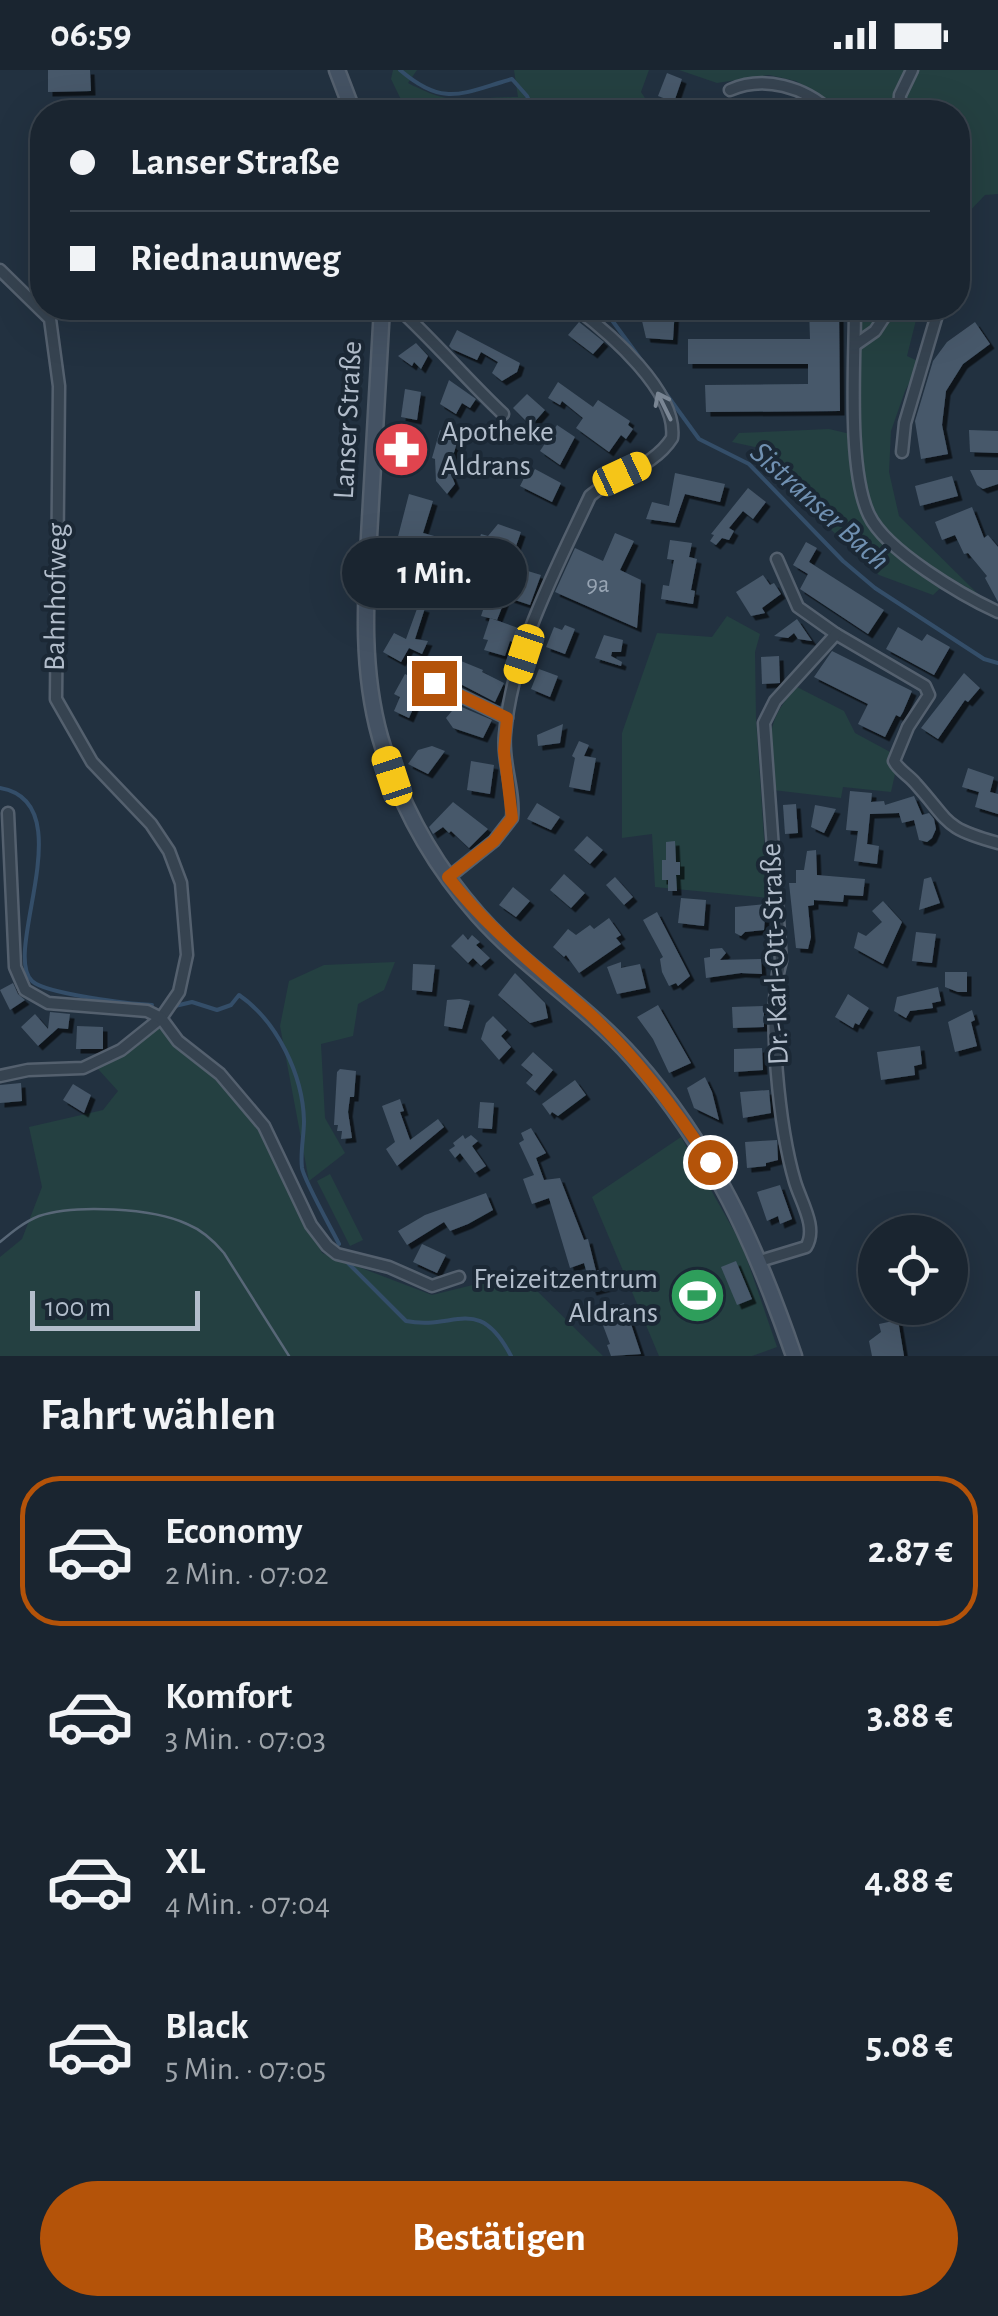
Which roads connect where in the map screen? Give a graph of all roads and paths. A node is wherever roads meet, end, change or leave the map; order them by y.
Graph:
1 (337, 70) edge
2 (912, 70) edge
3 (730, 90) dead end
4 (348, 100) edge
5 (814, 100) edge
6 (900, 100) edge
7 (0, 270) edge
8 (30, 299) edge
9 (50, 320) edge
10 (381, 320) edge
11 (411, 320) edge
12 (592, 320) edge
13 (855, 320) edge
14 (883, 320) edge
15 (936, 320) edge
16 (855, 345) junction
17 (503, 414) dead end
18 (902, 452) dead end
19 (777, 559) dead end
20 (998, 612) edge
21 (836, 634) junction
22 (425, 694) dead end
23 (507, 718) junction
24 (8, 813) dead end
25 (998, 831) edge
26 (998, 842) edge
27 (448, 877) junction
28 (161, 1018) junction
29 (0, 1076) edge
30 (760, 1261) junction
31 (459, 1277) dead end
32 (794, 1356) edge

1 - 4 main road
2 - 6 street
3 - 5 street
7 - 8 street, Bahnhofweg
9 - 28 street, Bahnhofweg
10 - 27 main road, Lanser Straße
11 - 17 street, Lanser Straße
23 -> 12 street
13 - 16 street
14 - 16 street
15 - 18 street
16 - 20 street
19 - 21 street
21 - 26 street
21 - 30 street, Dr.-Karl-Ott-Straße
22 - 23 street
23 - 27 street
24 - 28 street
25 - 26 street
27 - 30 main road, Lanser Straße
28 - 29 street, Bahnhofweg
28 - 31 street
30 - 32 main road, Lanser Straße

